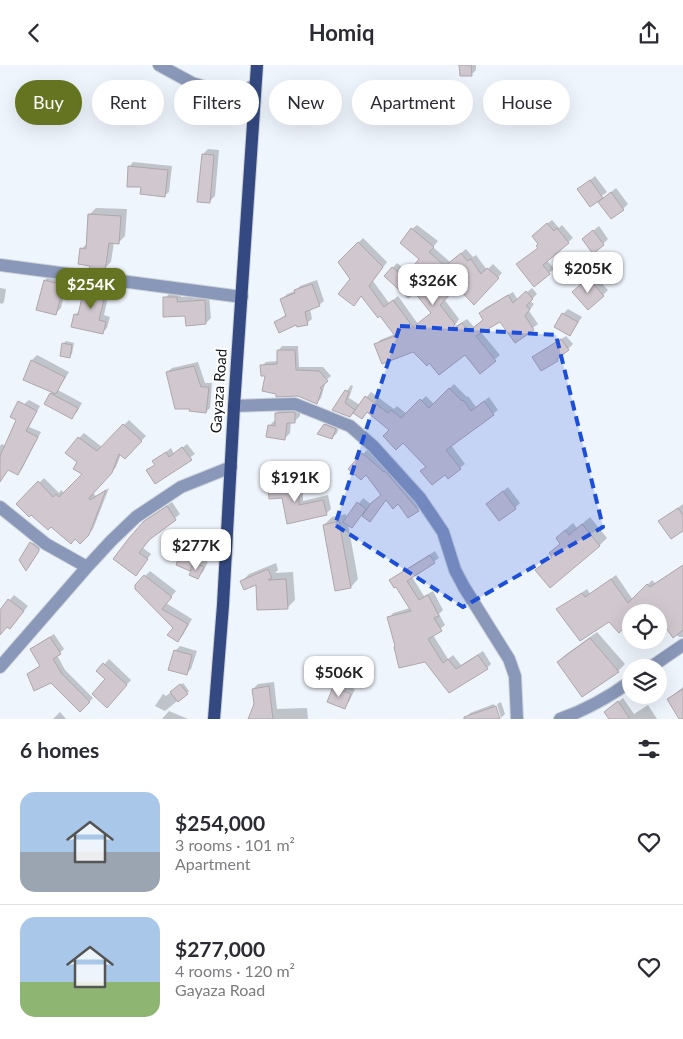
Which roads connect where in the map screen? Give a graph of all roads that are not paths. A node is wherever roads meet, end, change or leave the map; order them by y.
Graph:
1 (159, 65) edge
2 (257, 65) edge
3 (186, 80) edge
4 (256, 80) edge
5 (253, 125) edge
6 (0, 265) edge
7 (242, 297) junction
8 (234, 406) junction
9 (231, 467) junction
10 (0, 507) edge
11 (87, 567) junction
12 (683, 645) edge
13 (663, 659) edge
14 (0, 667) edge
15 (622, 687) edge
16 (214, 719) edge
17 (517, 719) edge
18 (560, 719) edge

1 - 3 street
2 - 4 main road, Gayaza Road
5 - 7 main road, Gayaza Road
6 - 7 street
7 - 8 main road, Gayaza Road
8 - 9 main road, Gayaza Road
8 - 17 street
9 - 11 street
9 - 16 main road, Gayaza Road
10 - 11 street
11 - 14 street
12 - 13 street
15 - 18 street

